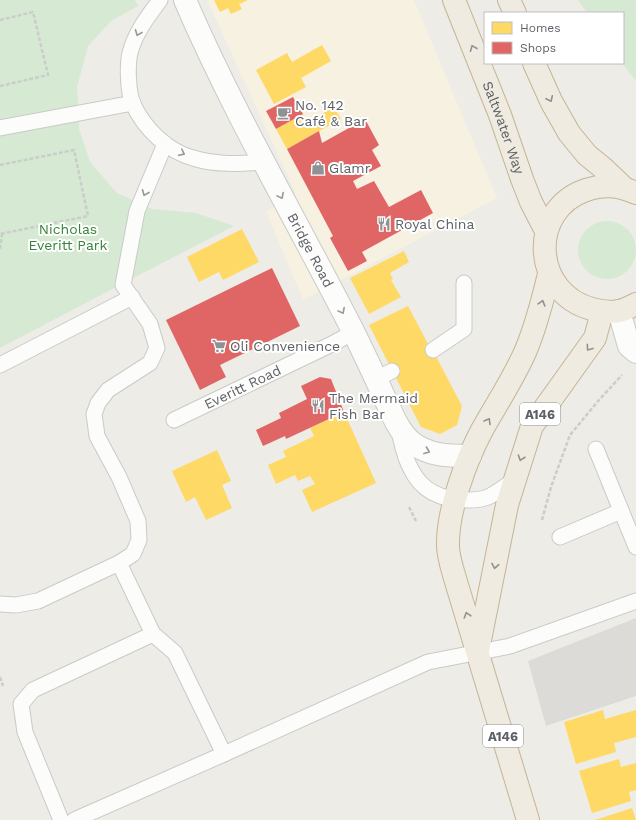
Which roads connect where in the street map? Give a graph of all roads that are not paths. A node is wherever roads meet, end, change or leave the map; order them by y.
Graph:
1 (160, 0) edge
2 (185, 0) edge
3 (454, 0) edge
4 (509, 0) edge
5 (515, 12) edge
6 (534, 64) edge
7 (133, 103) junction
8 (0, 128) edge
9 (165, 144) junction
10 (262, 162) junction
11 (629, 190) edge
12 (546, 231) junction
13 (549, 274) junction
14 (464, 283) dead end
15 (132, 297) junction
16 (619, 309) edge
17 (354, 332) junction
18 (433, 350) dead end
19 (636, 352) edge
20 (0, 365) edge
21 (174, 420) dead end
22 (398, 426) junction
23 (596, 449) dead end
24 (470, 456) junction
25 (514, 480) junction
26 (455, 500) junction
27 (621, 512) junction
28 (560, 537) dead end
29 (636, 547) edge
30 (119, 563) junction
31 (636, 601) edge
32 (0, 604) edge
33 (152, 634) junction
34 (478, 652) junction
35 (224, 754) junction
36 (61, 820) edge
37 (74, 820) edge
38 (528, 820) edge

1 -> 7 lane
2 - 10 street, Bridge Road
12 -> 3 highway, Saltwater Way
4 - 5 highway
6 -> 11 highway
7 - 8 lane
7 - 9 lane
9 -> 10 lane
9 -> 15 lane
10 -> 17 street, Bridge Road
11 - 12 highway
12 - 13 highway
13 - 16 highway
24 -> 13 highway, A146
14 - 18 lane
15 - 20 lane
15 - 30 lane
16 - 19 street
16 -> 25 highway, A146
17 - 21 lane, Everitt Road
17 - 22 street, Bridge Road
22 -> 24 street, Bridge Road
22 - 26 lane
23 - 27 lane
24 - 26 highway, A146
25 - 26 lane
25 -> 34 highway, A146
34 -> 26 highway, A146
27 - 28 lane
27 - 29 lane
30 - 32 lane
30 - 33 lane
31 - 34 lane
33 - 35 lane
33 - 36 lane
34 - 35 lane
34 - 38 highway, A146
35 - 37 lane

